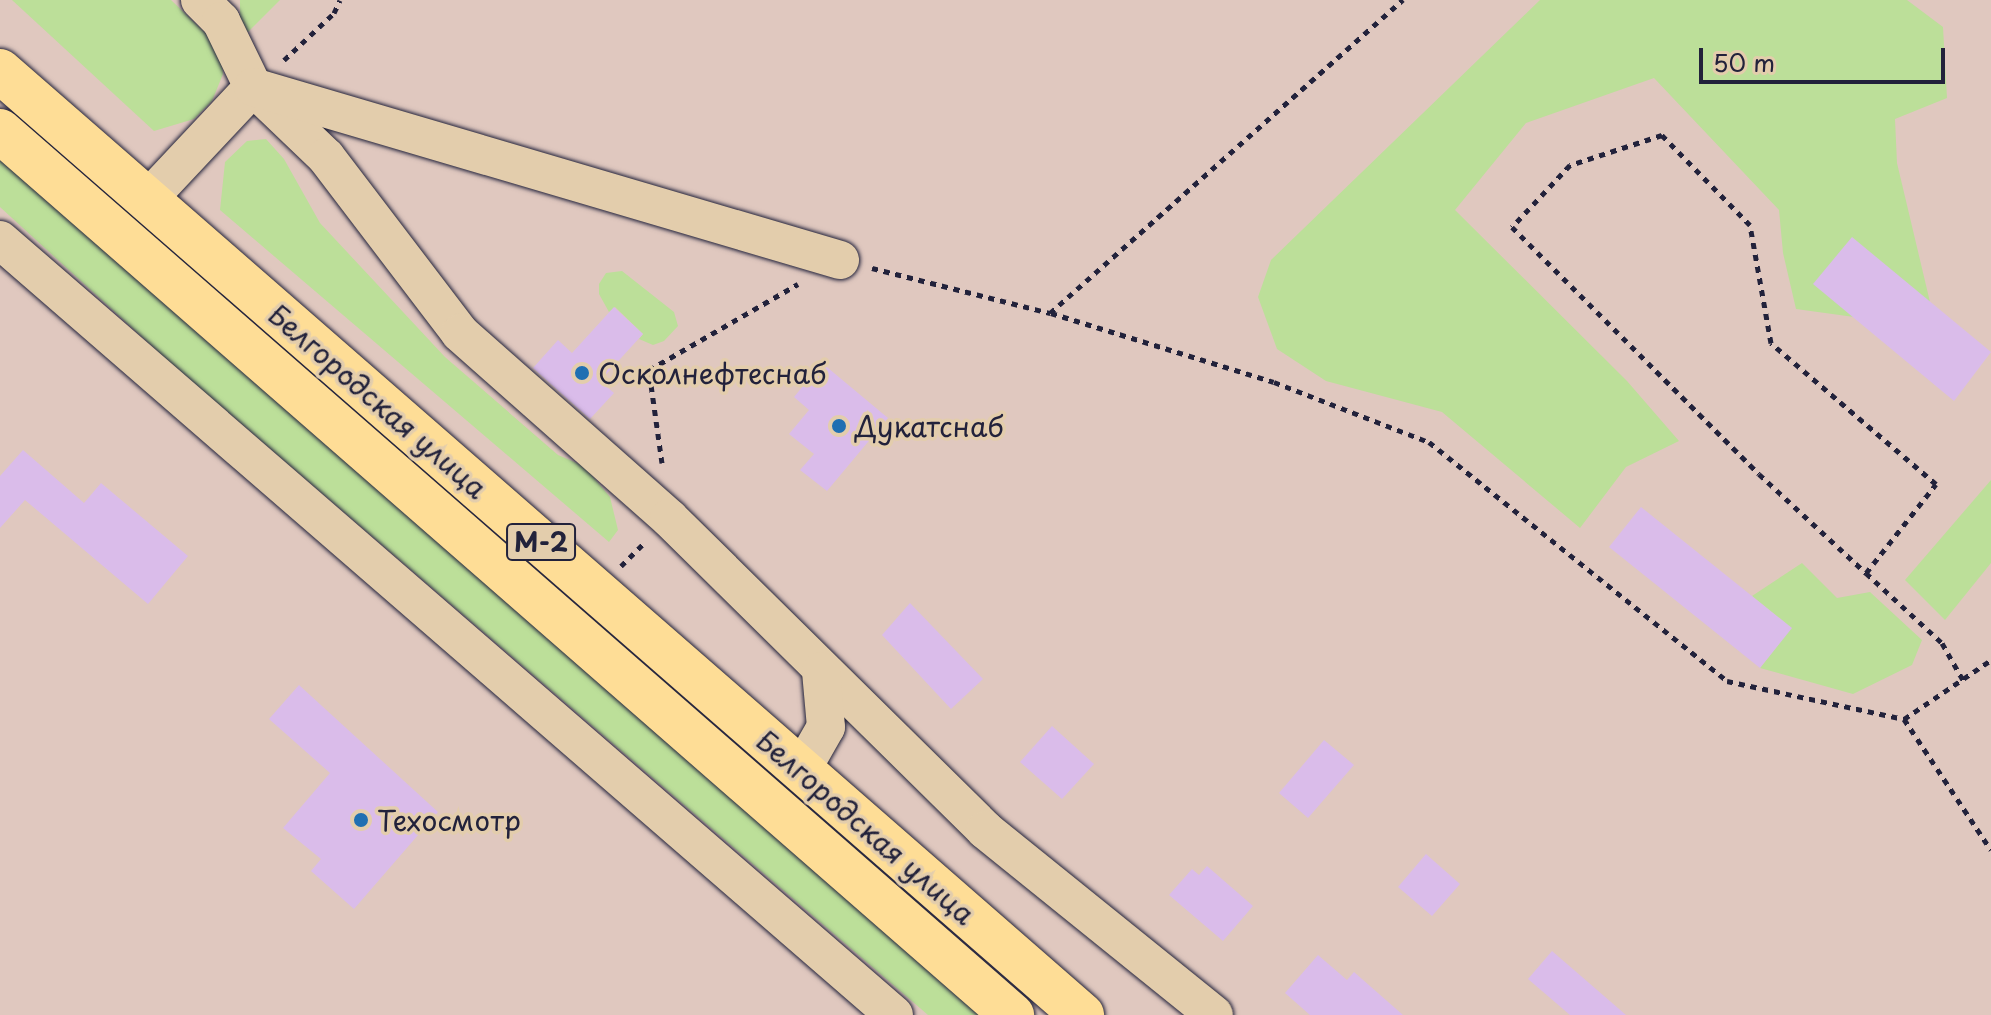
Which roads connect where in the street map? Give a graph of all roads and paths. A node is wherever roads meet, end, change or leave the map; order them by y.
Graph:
1 (340, 0) edge
2 (1403, 0) edge
3 (216, 7) edge
4 (0, 71) edge
5 (253, 87) junction
6 (0, 131) edge
7 (147, 200) junction
8 (0, 240) edge
9 (840, 260) junction
10 (1050, 313) junction
11 (669, 518) junction
12 (1866, 573) junction
13 (596, 590) junction
14 (1991, 660) edge
15 (821, 671) junction
16 (1963, 680) junction
17 (1904, 719) junction
18 (751, 727) junction
19 (721, 761) junction
20 (802, 769) junction
21 (1991, 850) edge
22 (894, 1015) edge
23 (1012, 1015) edge
24 (1082, 1015) edge
25 (1214, 1015) edge

1 - 5 path
2 - 10 path
3 - 5 lane
4 - 7 main road, Белгородская улица / М-2
5 - 7 lane
5 - 9 lane
5 - 11 lane
6 - 19 main road, Белгородская улица / М-2
7 - 13 main road, Белгородская улица / М-2
8 - 22 lane
9 - 10 path
9 - 11 path
10 - 17 path
11 - 13 path
11 - 15 lane
12 - 12 path
12 - 16 path
13 - 18 main road, Белгородская улица / М-2
14 - 16 path
15 - 20 lane
15 - 25 lane
16 - 17 path
17 - 21 path
18 - 19 lane
18 - 20 main road, Белгородская улица / М-2
19 - 23 main road, Белгородская улица / М-2
20 - 24 main road, Белгородская улица / М-2

